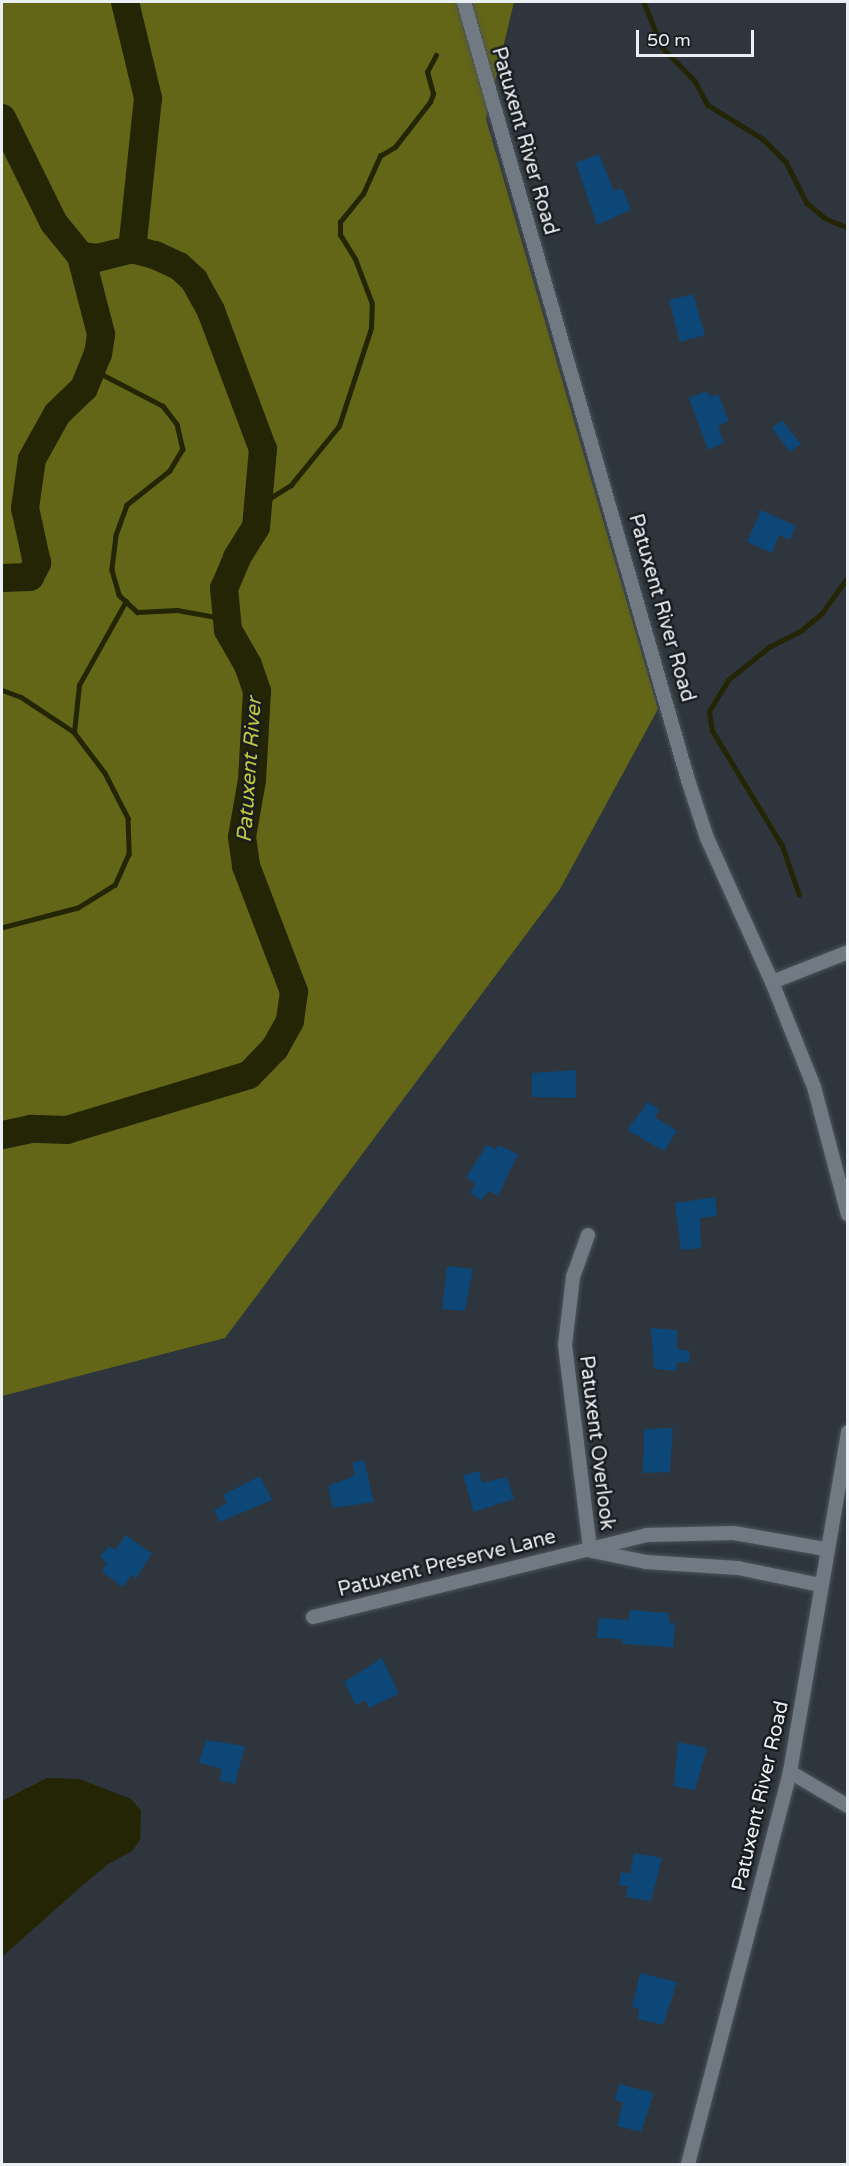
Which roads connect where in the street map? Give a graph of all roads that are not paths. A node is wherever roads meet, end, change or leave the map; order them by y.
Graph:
1 (464, 2) edge
2 (848, 952) edge
3 (772, 982) junction
4 (848, 1215) edge
5 (588, 1235) dead end
6 (848, 1432) edge
7 (825, 1549) junction
8 (590, 1550) junction
9 (820, 1585) junction
10 (313, 1617) dead end
11 (790, 1772) junction
12 (848, 1806) edge
13 (688, 2164) edge

1 - 3 street, Patuxent River Road
2 - 3 street
3 - 4 street, Patuxent River Road
5 - 8 street, Patuxent Overlook
6 - 7 street, Patuxent River Road
7 - 8 street, Patuxent Preserve Lane
7 - 9 street, Patuxent River Road
8 - 9 street, Patuxent Preserve Lane
8 - 10 street, Patuxent Preserve Lane
9 - 11 street, Patuxent River Road
11 - 12 street
11 - 13 street, Patuxent River Road

